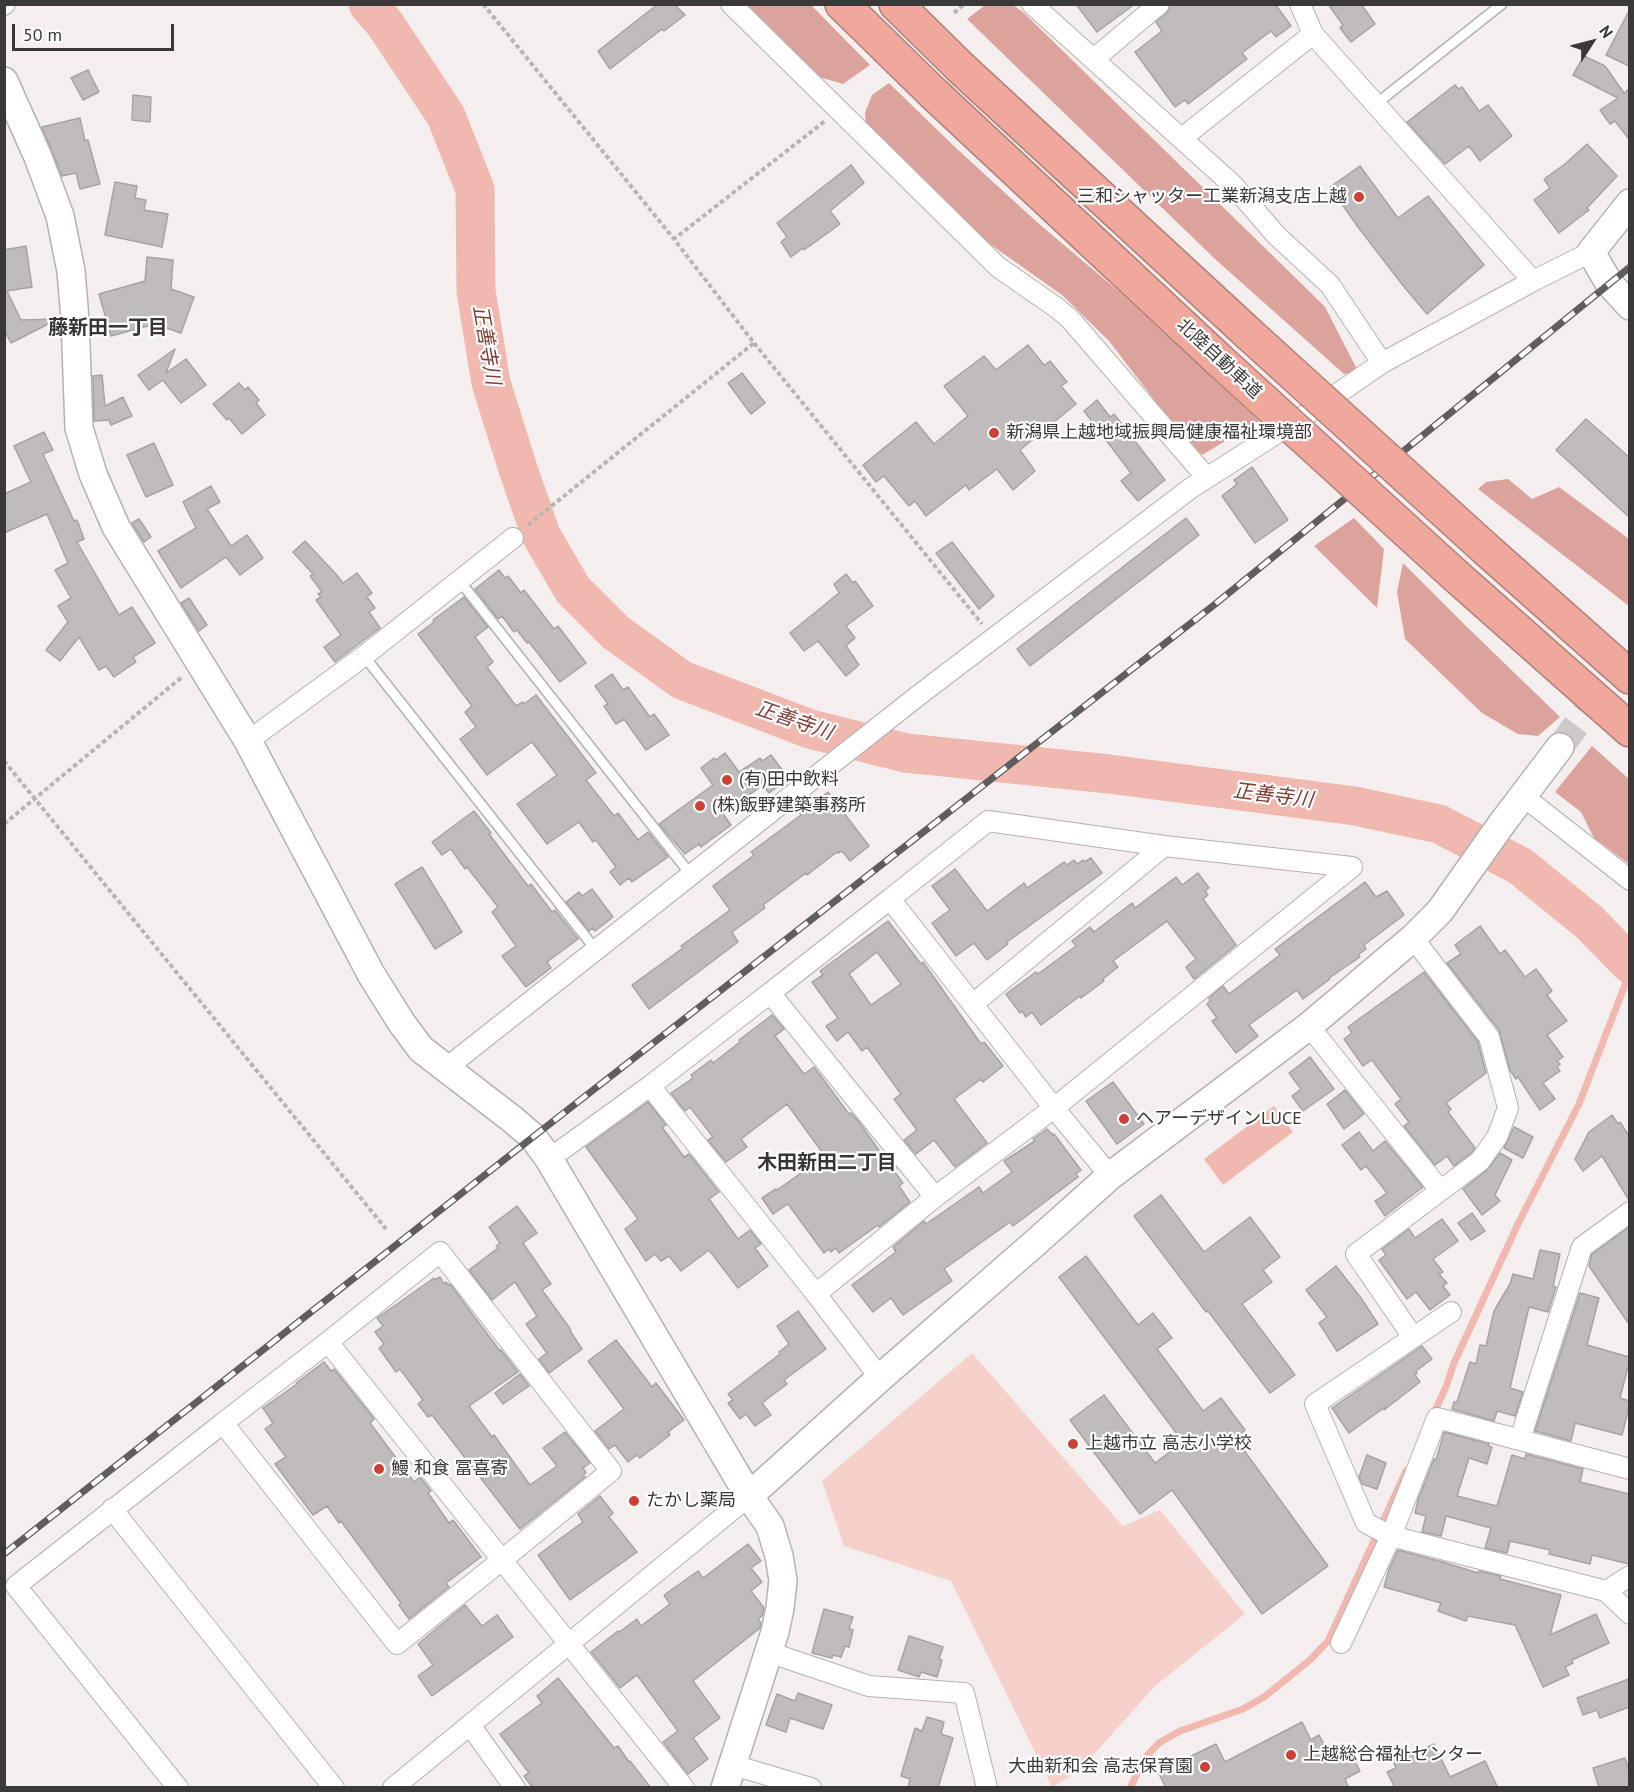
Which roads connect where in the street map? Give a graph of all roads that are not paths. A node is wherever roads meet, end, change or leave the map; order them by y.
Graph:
1 (731, 4) edge
2 (842, 4) edge
3 (896, 4) edge
4 (1032, 4) edge
5 (1159, 4) edge
6 (1502, 4) edge
7 (1301, 5) edge
8 (1313, 34) junction
9 (1094, 59) junction
10 (4, 81) edge
11 (1376, 105) junction
12 (1182, 138) junction
13 (1629, 203) edge
14 (1591, 252) junction
15 (1533, 281) junction
16 (1629, 306) edge
17 (1382, 363) junction
18 (1207, 478) junction
19 (513, 538) road end
20 (459, 580) junction
21 (364, 656) junction
22 (1629, 677) edge
23 (1629, 730) edge
24 (248, 741) junction
25 (1560, 747) tunnel mouth
26 (1523, 796) junction
27 (1164, 846) junction
28 (691, 875) junction
29 (1629, 880) edge
30 (890, 898) junction
31 (1413, 939) junction
32 (596, 950) junction
33 (770, 993) junction
34 (974, 1004) junction
35 (1309, 1026) junction
36 (445, 1069) junction
37 (650, 1086) junction
38 (1054, 1108) junction
39 (549, 1159) junction
40 (1110, 1176) junction
41 (1440, 1190) junction
42 (934, 1197) junction
43 (1629, 1212) edge
44 (816, 1294) junction
45 (1451, 1312) dead end
46 (1413, 1337) junction
47 (328, 1342) junction
48 (880, 1378) junction
49 (223, 1423) junction
50 (1520, 1439) junction
51 (1628, 1462) edge
52 (749, 1496) junction
53 (112, 1509) junction
54 (1391, 1536) junction
55 (502, 1560) junction
56 (1629, 1576) edge
57 (1606, 1591) junction
58 (1629, 1614) edge
59 (570, 1643) junction
60 (1341, 1643) dead end
61 (768, 1652) junction
62 (470, 1725) junction
63 (729, 1776) edge
64 (178, 1788) edge
65 (333, 1788) edge
66 (393, 1788) edge
67 (515, 1788) edge
68 (684, 1788) edge
69 (811, 1788) edge
70 (987, 1788) edge

1 - 18 street
2 - 23 highway, 北陸自動車道, bridge
3 - 22 highway, bridge
4 - 9 street
5 - 9 street
6 - 11 lane
7 - 8 street
8 - 11 street
8 - 12 street
9 - 12 street
10 - 24 street
11 - 15 street
12 - 17 street
13 - 14 street
14 - 15 street
14 - 16 street
15 - 17 street
17 - 18 street
18 - 28 street
19 - 20 street
20 - 21 street
20 - 28 lane
21 - 24 street
21 - 32 lane
24 - 36 street
25 - 26 street
26 - 29 street
26 - 31 street
27 - 30 street
27 - 34 street
27 - 38 street
28 - 32 street
30 - 33 street
30 - 34 street
31 - 35 street
31 - 41 street
32 - 36 street
33 - 37 street
33 - 42 street
34 - 38 street
35 - 40 street
35 - 41 street
36 - 39 street
37 - 39 street
37 - 44 street
38 - 40 street
38 - 42 street
39 - 52 street
40 - 48 street
41 - 46 street
42 - 44 street
43 - 50 street
44 - 48 street
45 - 46 street
46 - 54 street
47 - 49 street
47 - 55 street
47 - 55 street
48 - 52 street
49 - 53 street
49 - 55 street
50 - 51 street
50 - 54 street
52 - 59 street
52 - 61 street
53 - 64 street
53 - 65 street
54 - 57 street
54 - 60 street
55 - 59 street
56 - 57 street
57 - 58 street
59 - 62 street
59 - 68 street
61 - 63 street
61 - 70 street
62 - 66 street
62 - 67 street
63 - 69 street

